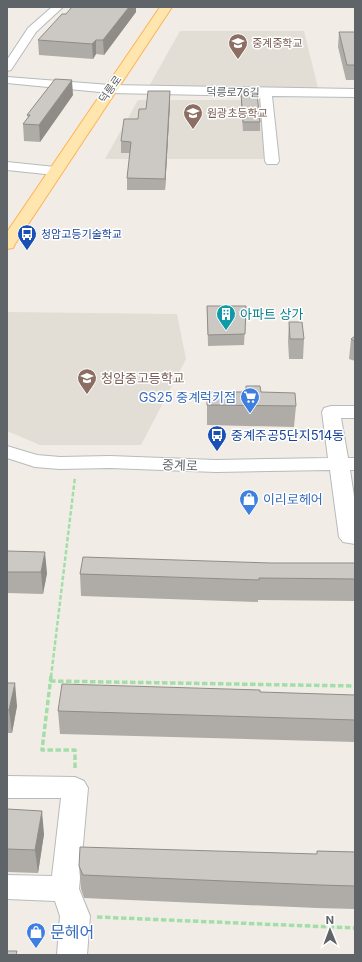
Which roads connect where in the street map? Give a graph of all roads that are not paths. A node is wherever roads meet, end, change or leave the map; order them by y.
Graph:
1 (58, 7) edge
2 (166, 7) edge
3 (7, 68) edge
4 (7, 80) edge
5 (110, 89) junction
6 (266, 93) junction
7 (355, 93) edge
8 (272, 161) dead end
9 (7, 166) edge
10 (55, 171) junction
11 (7, 244) edge
12 (355, 412) edge
13 (7, 452) edge
14 (347, 465) edge
15 (355, 537) edge
16 (7, 786) edge
17 (7, 887) edge
18 (65, 889) junction
19 (72, 955) edge

1 - 3 street
2 - 5 main road, 덕릉로
4 - 5 street, 덕릉로76길
5 - 6 street, 덕릉로76길
5 - 10 main road, 덕릉로
6 - 7 street, 덕릉로76길
6 - 8 street
9 - 10 street
10 - 11 main road, 덕릉로
12 - 14 street
13 - 14 street, 중계로
14 - 15 street
16 - 18 street
17 - 18 street
18 - 19 street

